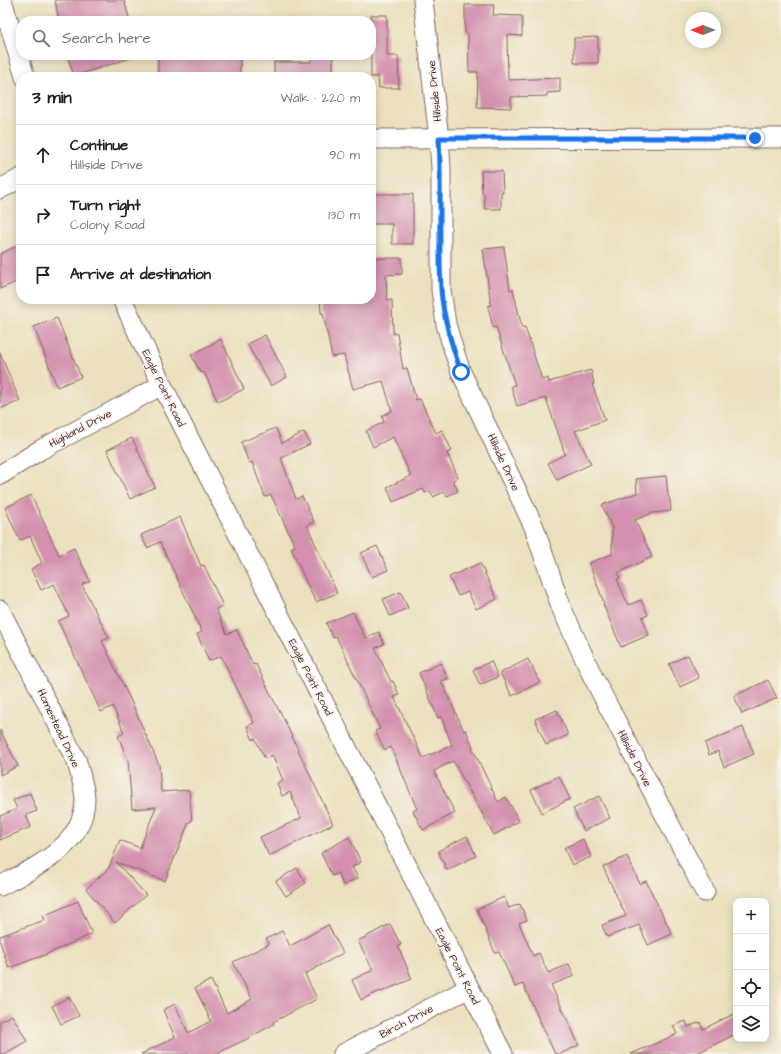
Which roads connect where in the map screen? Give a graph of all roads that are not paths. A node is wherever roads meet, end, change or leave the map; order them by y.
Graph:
1 (2, 0) edge
2 (423, 0) edge
3 (16, 47) edge
4 (20, 60) edge
5 (24, 72) edge
6 (439, 138) junction
7 (781, 138) edge
8 (376, 139) edge
9 (16, 181) edge
10 (0, 189) edge
11 (124, 304) edge
12 (162, 385) junction
13 (0, 475) edge
14 (0, 610) edge
15 (0, 886) edge
16 (705, 892) dead end
17 (469, 988) junction
18 (343, 1054) edge
19 (503, 1054) edge

1 - 3 street
2 - 6 street, Hillside Drive
4 - 5 street
6 - 7 street
6 - 8 street
6 - 16 street, Hillside Drive
9 - 10 street
11 - 12 street, Eagle Point Road
12 - 13 street, Highland Drive
12 - 17 street, Eagle Point Road
14 - 15 street, Homestead Drive
17 - 18 street, Birch Drive
17 - 19 street, Eagle Point Road

